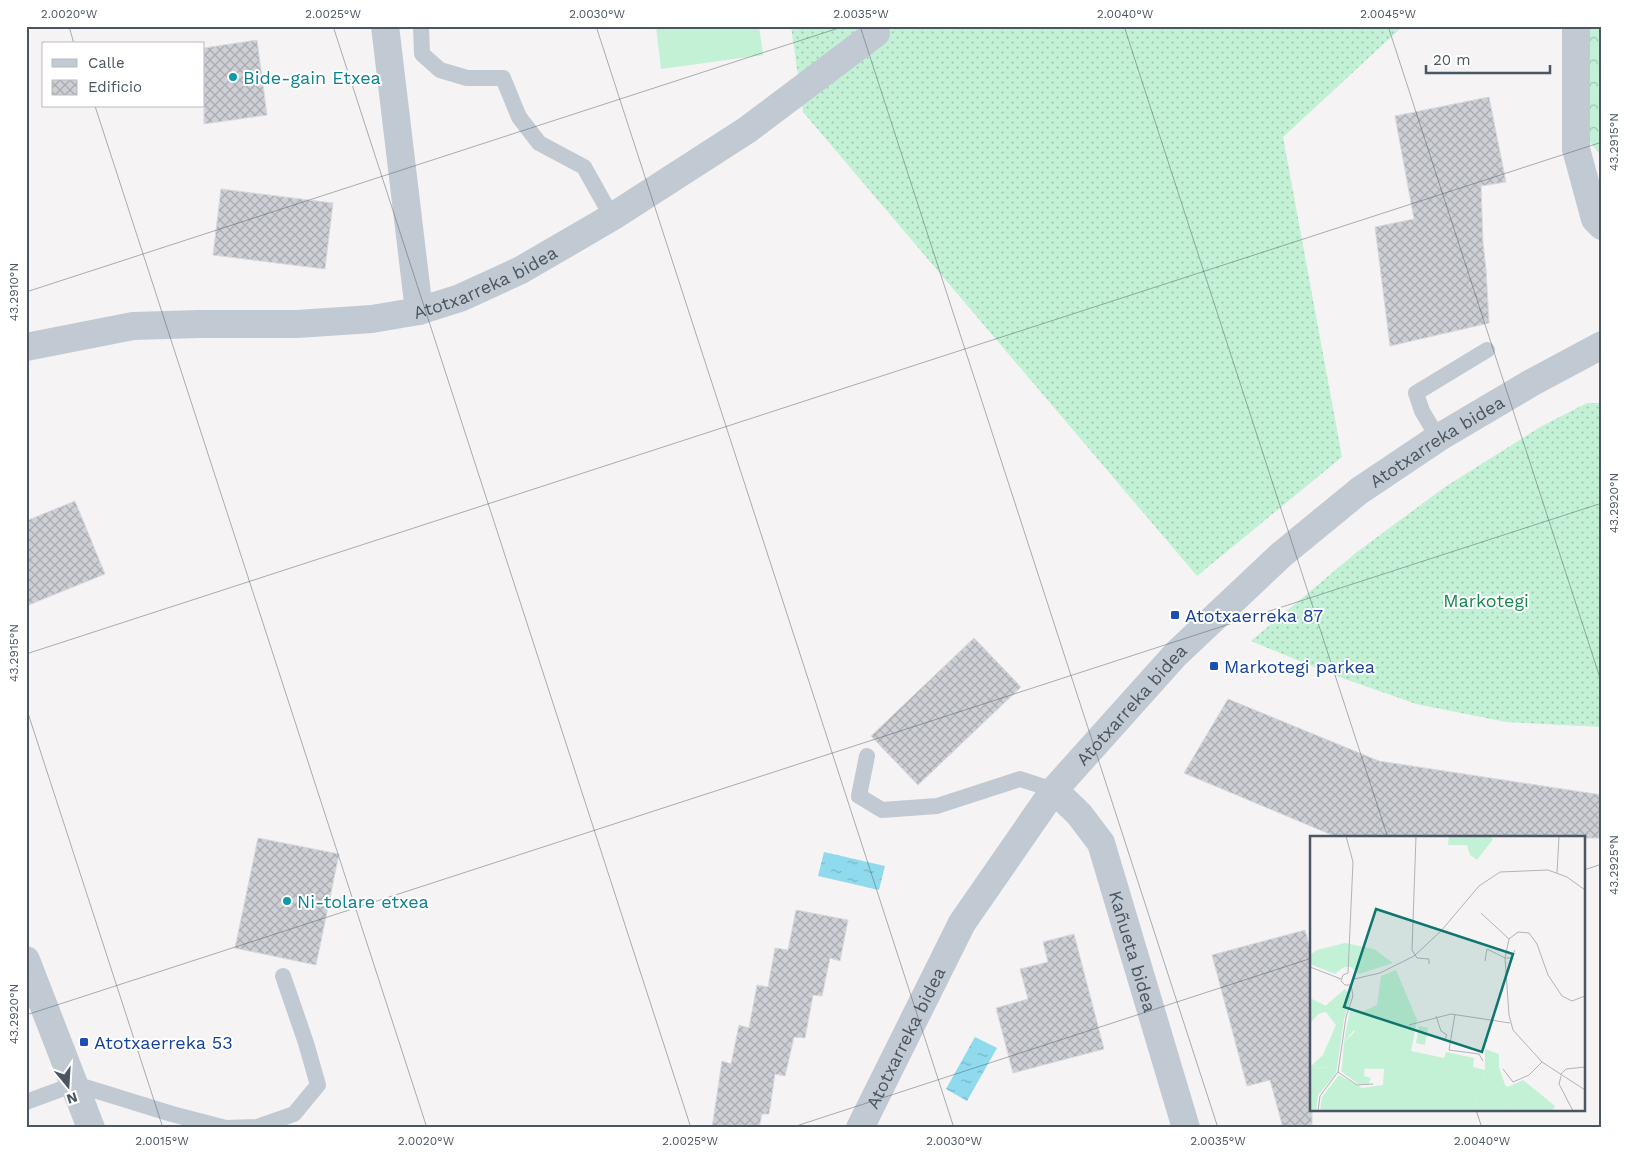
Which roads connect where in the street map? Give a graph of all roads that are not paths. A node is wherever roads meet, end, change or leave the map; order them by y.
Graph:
1 (385, 26) edge
2 (421, 26) edge
3 (1576, 26) edge
4 (876, 33) dead end
5 (612, 217) junction
6 (1602, 226) edge
7 (419, 311) junction
8 (1602, 345) edge
9 (26, 347) edge
10 (1487, 350) dead end
11 (1438, 438) junction
12 (867, 756) dead end
13 (1054, 790) junction
14 (26, 960) edge
15 (283, 976) dead end
16 (75, 1084) junction
17 (26, 1102) edge
18 (91, 1128) edge
19 (860, 1128) edge
20 (1186, 1128) edge

1 - 7 street
2 - 5 lane
3 - 6 street
4 - 5 street, Atotxarreka bidea
5 - 7 street, Atotxarreka bidea
7 - 9 street, Atotxarreka bidea
8 - 11 street, Atotxarreka bidea
10 - 11 lane
11 - 13 street, Atotxarreka bidea
12 - 13 lane
13 - 19 street, Atotxarreka bidea
13 - 20 street, Kañueta bidea
14 - 16 street
15 - 16 lane
16 - 17 lane
16 - 18 street

